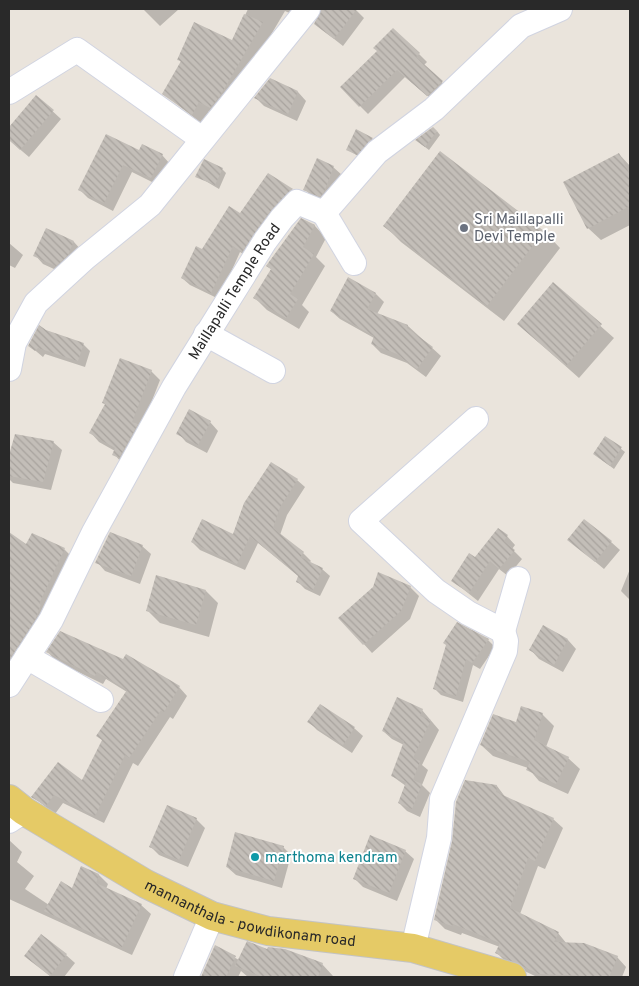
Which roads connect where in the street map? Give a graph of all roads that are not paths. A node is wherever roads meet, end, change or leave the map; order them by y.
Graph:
1 (308, 9) edge
2 (560, 9) edge
3 (9, 92) edge
4 (202, 140) junction
5 (324, 213) junction
6 (354, 263) dead end
7 (206, 334) junction
8 (9, 369) edge
9 (273, 371) dead end
10 (476, 419) dead end
11 (518, 579) dead end
12 (503, 631) junction
13 (27, 657) junction
14 (9, 685) edge
15 (100, 700) dead end
16 (14, 811) edge
17 (212, 916) junction
18 (413, 948) junction
19 (506, 976) edge
20 (186, 977) edge

1 - 4 street
2 - 5 street
3 - 4 street
4 - 8 street
5 - 6 street
5 - 7 street, Maillapalli Temple Road
7 - 9 street
7 - 13 street, Maillapalli Temple Road
10 - 12 street
11 - 12 street
12 - 18 street
13 - 14 street, Maillapalli Temple Road
13 - 15 street
16 - 17 main road, mannanthala - powdikonam road
17 - 18 main road, mannanthala - powdikonam road
17 - 20 street
18 - 19 main road, mannanthala - powdikonam road

